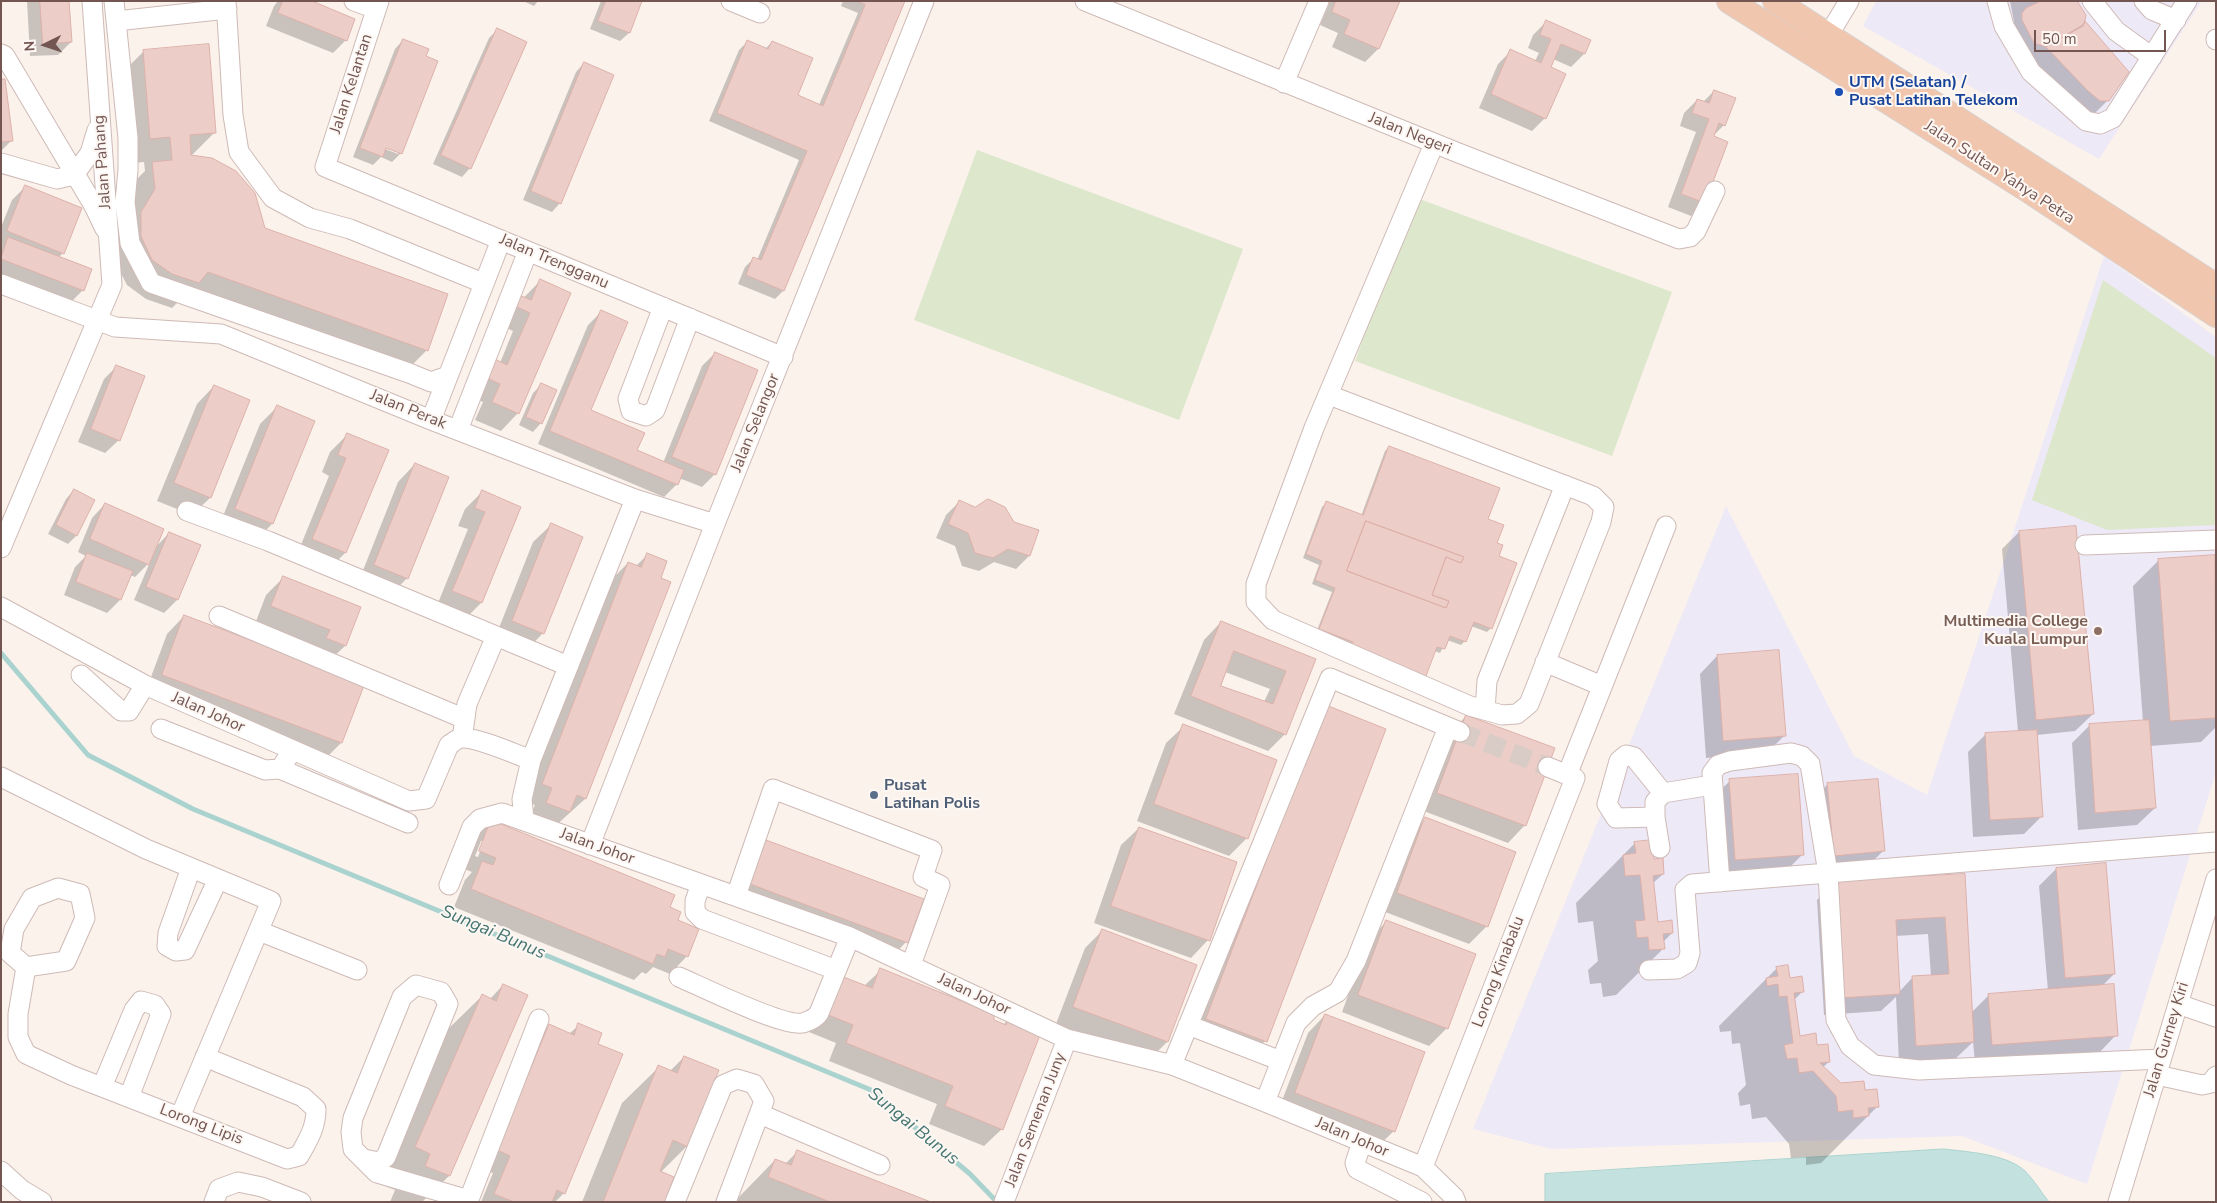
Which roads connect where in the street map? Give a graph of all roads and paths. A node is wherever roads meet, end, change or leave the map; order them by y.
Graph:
1 (92, 1) edge
2 (114, 1) edge
3 (354, 1) edge
4 (731, 1) edge
5 (924, 1) edge
6 (1085, 1) edge
7 (1318, 1) edge
8 (1729, 1) edge
9 (1849, 1) edge
10 (1997, 1) edge
11 (2092, 1) edge
12 (2144, 1) edge
13 (2187, 1) edge
14 (226, 5) edge
15 (378, 5) edge
16 (1790, 5) edge
17 (760, 13) dead end
18 (2176, 20) junction
19 (116, 21) junction
20 (1828, 36) junction
21 (1, 54) edge
22 (2152, 57) junction
23 (1284, 83) junction
24 (100, 119) junction
25 (1434, 144) junction
26 (1, 163) edge
27 (325, 167) joint
28 (74, 175) junction
29 (1714, 191) dead end
30 (2103, 226) junction
31 (109, 237) junction
32 (501, 240) junction
33 (528, 251) junction
34 (483, 283) junction
35 (1, 284) edge
36 (2216, 286) edge
37 (663, 307) junction
38 (2216, 315) edge
39 (690, 318) junction
40 (97, 319) junction
41 (783, 357) junction
42 (448, 376) junction
43 (1329, 395) junction
44 (431, 420) junction
45 (458, 430) junction
46 (1565, 485) junction
47 (635, 499) junction
48 (187, 511) dead end
49 (715, 524) junction
50 (1666, 526) dead end
51 (2216, 540) edge
52 (2085, 545) dead end
53 (1, 548) edge
54 (1, 607) edge
55 (220, 616) dead end
56 (496, 636) junction
57 (1545, 662) junction
58 (568, 666) junction
59 (81, 674) dead end
60 (146, 685) junction
61 (1602, 686) junction
62 (1485, 710) junction
63 (161, 729) dead end
64 (464, 729) junction
65 (292, 751) junction
66 (531, 760) junction
67 (1548, 767) tunnel mouth
68 (280, 769) junction
69 (1571, 776) junction
70 (1, 777) edge
71 (1712, 785) junction
72 (1663, 793) junction
73 (1654, 817) junction
74 (524, 820) junction
75 (408, 823) dead end
76 (2216, 842) edge
77 (590, 845) junction
78 (1660, 848) dead end
79 (191, 868) junction
80 (1828, 873) junction
81 (218, 879) junction
82 (2216, 879) edge
83 (1720, 882) junction
84 (701, 884) junction
85 (449, 885) dead end
86 (736, 896) junction
87 (259, 932) junction
88 (850, 936) junction
89 (6, 950) edge
90 (911, 965) junction
91 (26, 967) junction
92 (357, 970) dead end
93 (836, 970) junction
94 (1649, 970) dead end
95 (679, 977) dead end
96 (2178, 1004) junction
97 (2216, 1017) edge
98 (538, 1019) dead end
99 (1188, 1024) junction
100 (1067, 1038) junction
101 (205, 1057) junction
102 (1281, 1061) junction
103 (1172, 1065) junction
104 (2159, 1067) junction
105 (2216, 1076) edge
106 (102, 1086) junction
107 (129, 1097) junction
108 (1265, 1102) junction
109 (760, 1114) junction
110 (180, 1117) junction
111 (1362, 1142) junction
112 (364, 1159) junction
113 (880, 1164) dead end
114 (1423, 1167) junction
115 (1, 1172) edge
116 (1449, 1200) edge
117 (468, 1201) edge
118 (42, 1202) edge
119 (214, 1202) edge
120 (301, 1202) edge
121 (675, 1202) edge
122 (726, 1202) edge
123 (1004, 1202) edge
124 (1422, 1202) edge
125 (2118, 1202) edge

1 - 24 street, Jalan Pahang
2 - 19 street
3 - 15 street
4 - 17 street
5 - 41 street, Jalan Selangor
6 - 23 street, Jalan Negeri
7 - 23 street
8 - 30 main road, Jalan Sultan Yahya Petra
9 - 20 street
10 - 22 street
11 - 22 street
12 - 18 street
13 - 18 street
14 - 19 street
14 - 34 street
15 - 27 street, Jalan Kelantan
16 - 20 main road, Jalan Sultan Yahya Petra
18 - 22 street
19 - 42 street
20 - 30 main road, Jalan Sultan Yahya Petra
21 - 28 street
23 - 25 street, Jalan Negeri
24 - 28 street
24 - 31 street, Jalan Pahang
25 - 29 street, Jalan Negeri
25 - 43 street
26 - 28 street
27 - 32 street, Jalan Trengganu
28 - 31 street
30 - 36 main road, Jalan Sultan Yahya Petra
30 - 38 main road, Jalan Sultan Yahya Petra
31 - 40 street, Jalan Pahang
32 - 33 street, Jalan Trengganu
32 - 34 street
33 - 37 street, Jalan Trengganu
33 - 45 street
34 - 42 street
35 - 40 street
37 - 39 street, Jalan Trengganu
37 - 39 street
39 - 41 street, Jalan Trengganu
40 - 44 street, Jalan Perak
40 - 53 street, Jalan Pahang
41 - 49 street, Jalan Selangor
42 - 44 street
43 - 46 street
43 - 62 street
44 - 45 street, Jalan Perak
45 - 47 street, Jalan Perak
46 - 57 street
46 - 62 street
47 - 49 street, Jalan Perak
47 - 58 street
48 - 56 street
49 - 77 street, Jalan Selangor
50 - 61 street, Lorong Kinabalu
51 - 52 street
54 - 60 street, Jalan Johor
55 - 64 street
56 - 58 street
56 - 64 street
57 - 61 street
57 - 62 street
58 - 66 street
59 - 60 street
60 - 65 street, Jalan Johor
61 - 69 street, Lorong Kinabalu
63 - 68 street
64 - 65 street, Jalan Johor
64 - 66 street
65 - 68 street
66 - 74 street
67 - 69 street
68 - 75 street
69 - 114 street, Lorong Kinabalu
70 - 79 street
71 - 72 street
71 - 80 street
71 - 83 street
72 - 73 street
72 - 73 street
73 - 78 street
74 - 77 street, Jalan Johor
74 - 85 street, Jalan Johor
76 - 80 street
77 - 84 street, Jalan Johor
79 - 81 street
79 - 81 street
80 - 83 street
80 - 104 street
81 - 87 street
82 - 96 street, Jalan Gurney Kiri
83 - 94 street
84 - 86 street, Jalan Johor
84 - 93 street
86 - 88 street, Jalan Johor
86 - 90 street
87 - 92 street
87 - 101 street
88 - 90 street, Jalan Johor
88 - 93 street
89 - 91 street
89 - 91 street
90 - 100 street, Jalan Johor
91 - 106 street, Lorong Lipis
93 - 95 street
96 - 97 street
96 - 104 street, Jalan Gurney Kiri
98 - 117 street
99 - 102 street
99 - 102 street
99 - 103 street
100 - 103 street, Jalan Johor
100 - 123 street, Jalan Semenan Juny
101 - 110 street
101 - 110 street, Lorong Lipis
102 - 108 street
103 - 108 street, Jalan Johor
104 - 105 street
104 - 125 street, Jalan Gurney Kiri
106 - 107 street, Lorong Lipis
106 - 107 street
107 - 110 street, Lorong Lipis
108 - 111 street, Jalan Johor
109 - 113 street
109 - 121 street
109 - 122 street
111 - 114 street, Jalan Johor
111 - 124 street
112 - 112 street
112 - 117 street
114 - 116 street
115 - 118 street
119 - 120 street

